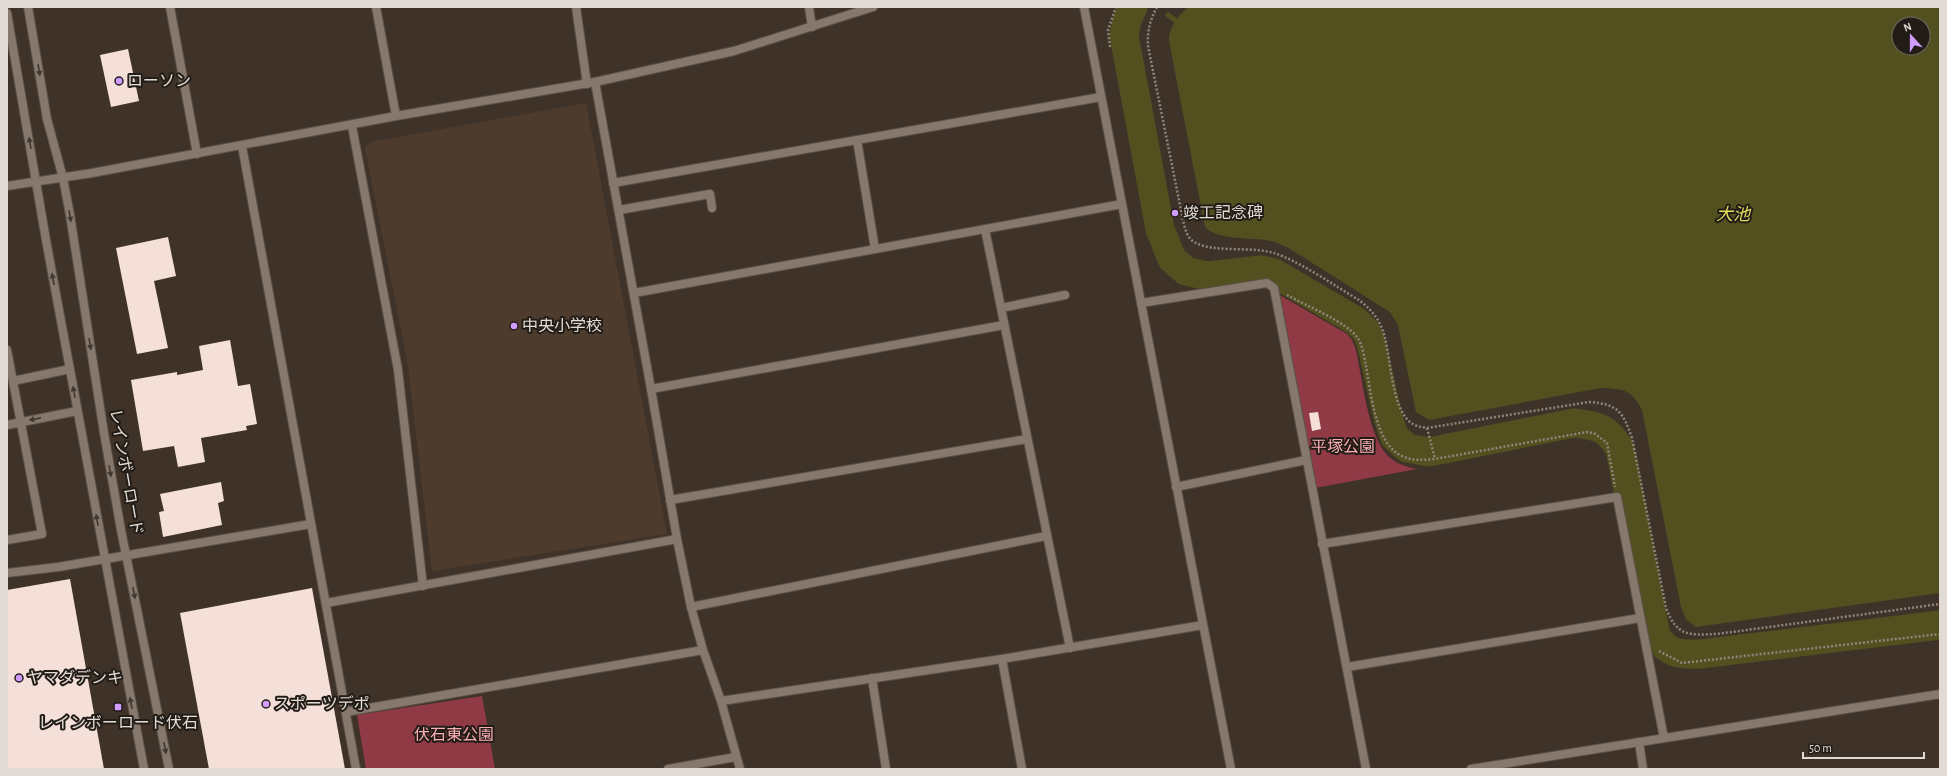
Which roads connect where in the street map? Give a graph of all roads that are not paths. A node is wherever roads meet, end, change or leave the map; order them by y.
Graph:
1 (28, 7) edge
2 (170, 7) edge
3 (376, 7) edge
4 (576, 7) edge
5 (809, 7) edge
6 (873, 7) edge
7 (1084, 7) edge
8 (7, 13) edge
9 (812, 27) junction
10 (591, 83) junction
11 (1101, 96) junction
12 (396, 116) junction
13 (352, 126) junction
14 (857, 140) junction
15 (242, 146) junction
16 (197, 154) junction
17 (63, 178) junction
18 (36, 182) junction
19 (613, 183) junction
20 (7, 186) edge
21 (1122, 204) junction
22 (712, 208) dead end
23 (618, 210) junction
24 (985, 229) junction
25 (875, 249) junction
26 (634, 293) junction
27 (1065, 295) dead end
28 (1141, 303) junction
29 (1001, 308) junction
30 (1004, 325) junction
31 (7, 350) edge
32 (70, 369) junction
33 (13, 381) junction
34 (651, 389) junction
35 (77, 411) junction
36 (21, 422) junction
37 (7, 425) edge
38 (1027, 439) junction
39 (1306, 460) junction
40 (1176, 487) junction
41 (670, 500) junction
42 (311, 524) junction
43 (1046, 536) junction
44 (677, 539) junction
45 (7, 540) edge
46 (1322, 544) junction
47 (127, 555) junction
48 (104, 558) junction
49 (7, 573) edge
50 (423, 586) junction
51 (326, 603) junction
52 (691, 607) junction
53 (1640, 618) junction
54 (1203, 625) junction
55 (1070, 648) junction
56 (703, 650) junction
57 (1002, 658) junction
58 (1347, 667) junction
59 (872, 678) junction
60 (1940, 694) edge
61 (721, 701) junction
62 (346, 712) junction
63 (1664, 738) junction
64 (1639, 742) junction
65 (736, 757) junction
66 (144, 769) edge
67 (169, 769) edge
68 (356, 769) edge
69 (668, 769) edge
70 (740, 769) edge
71 (886, 769) edge
72 (1022, 769) edge
73 (1231, 769) edge
74 (1366, 769) edge
75 (1471, 769) edge
76 (1643, 769) edge

1 -> 17 street, レインボーロード
2 - 16 street
3 - 12 street
4 - 10 street
5 - 9 street
6 - 9 street
7 - 11 street
18 -> 8 street
9 - 10 street
10 - 12 street
10 - 19 street
11 - 14 street
11 - 21 street
12 - 13 street
13 - 15 street
13 - 50 street
14 - 19 street
14 - 25 street
15 - 16 street
15 - 42 street
16 - 17 street
17 - 18 street
17 -> 47 street, レインボーロード
18 - 20 street
32 -> 18 street
19 - 23 street
21 - 24 street
21 - 28 street
22 - 23 street
23 - 26 street
24 - 25 street
24 - 29 street
25 - 26 street
26 - 34 street
27 - 29 street
28 - 39 street
28 - 40 street
29 - 30 street
30 - 34 street
30 - 38 street
31 - 33 street
32 - 33 street
35 -> 32 street
33 - 36 street
34 - 41 street
35 -> 36 street
48 -> 35 street
36 - 37 street
36 - 45 street
38 - 41 street
38 - 43 street
39 - 40 street
39 - 46 street
40 - 54 street
41 - 44 street
42 - 47 street
42 - 51 street
43 - 52 street
43 - 55 street
44 - 50 street
44 - 52 street
46 - 53 street
46 - 58 street
47 - 48 street
47 -> 67 street, レインボーロード
48 - 49 street
66 -> 48 street
50 - 51 street
51 - 62 street
52 - 56 street
53 - 58 street
53 - 63 street
54 - 55 street
54 - 73 street
55 - 57 street
56 - 61 street
56 - 62 street
57 - 59 street
57 - 72 street
58 - 74 street
59 - 61 street
59 - 71 street
60 - 63 street
61 - 65 street
62 - 68 street
63 - 64 street
64 - 75 street
64 - 76 street
65 - 69 street
65 - 70 street

